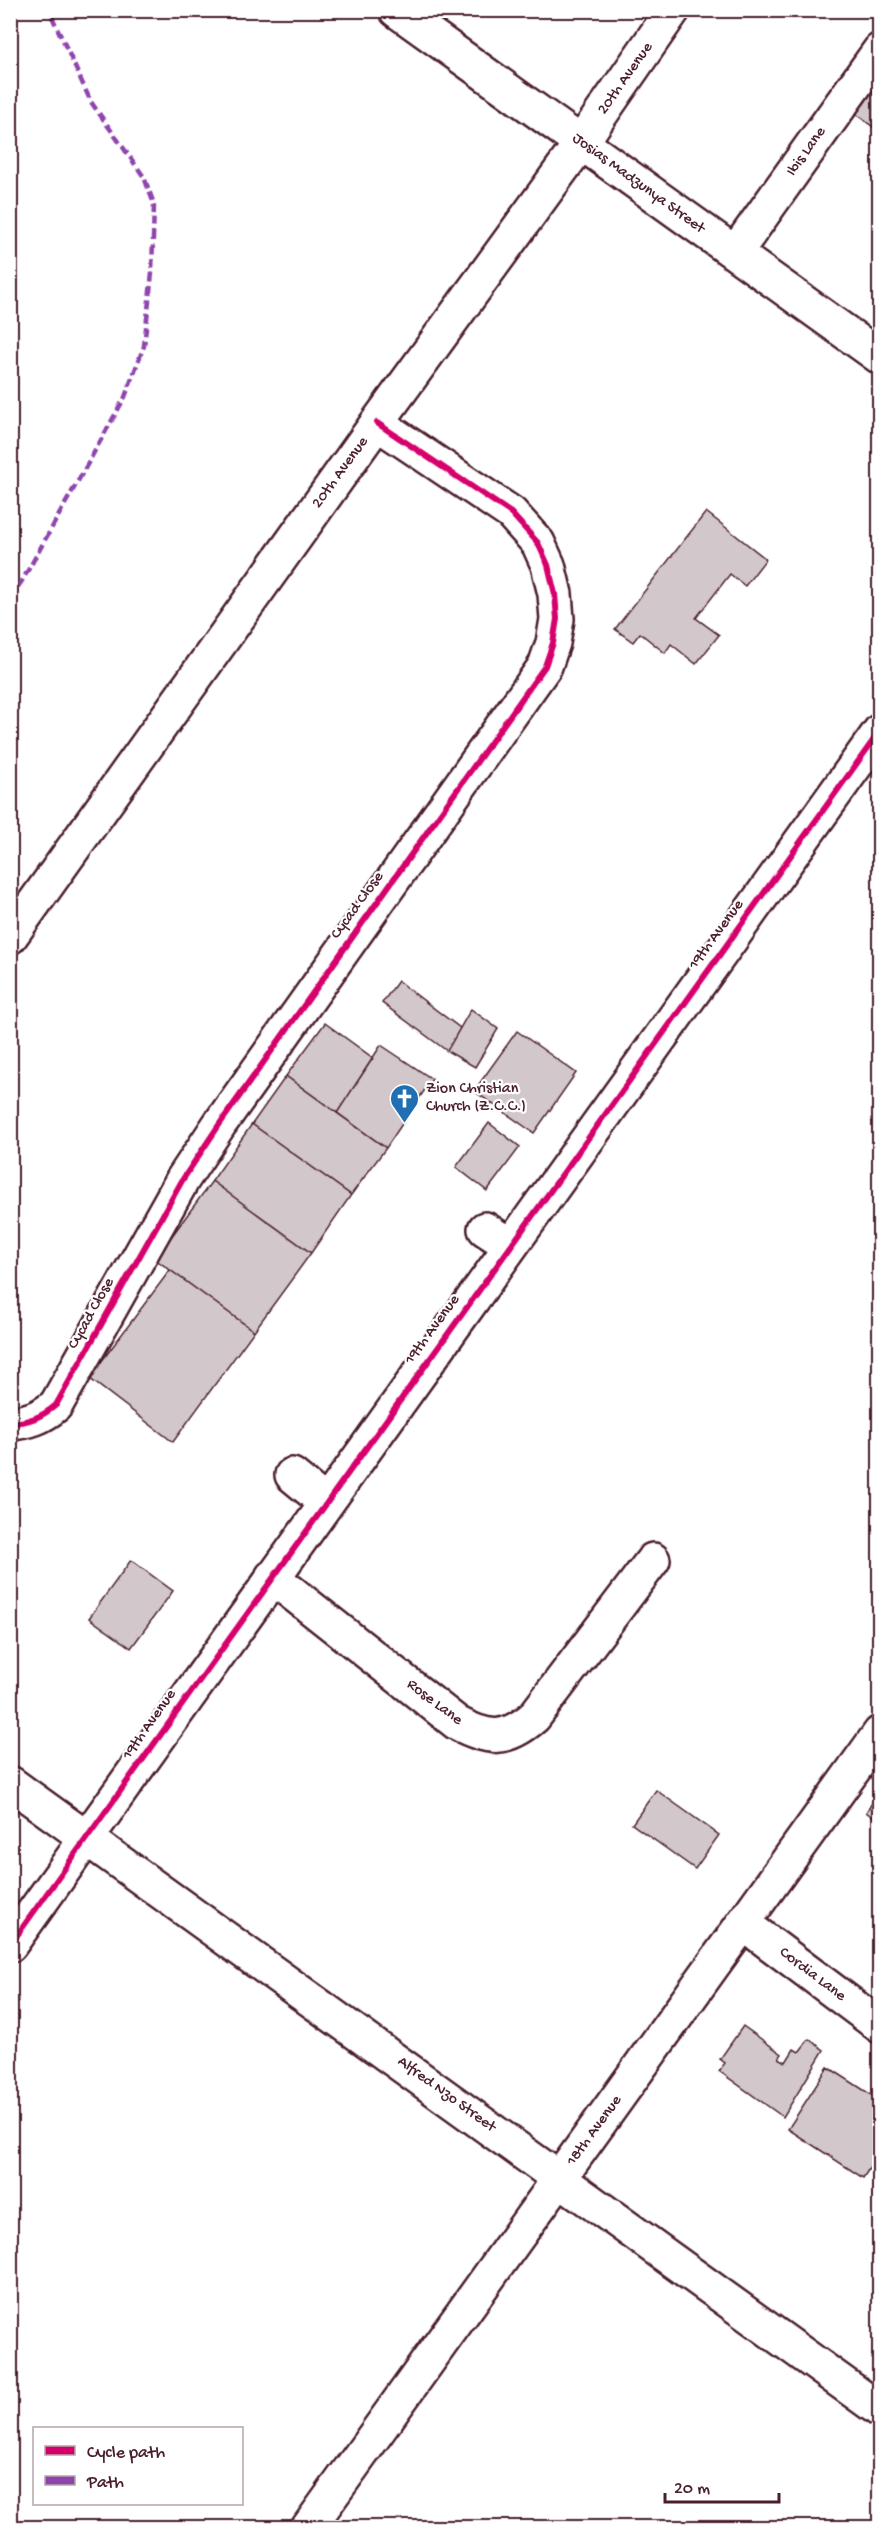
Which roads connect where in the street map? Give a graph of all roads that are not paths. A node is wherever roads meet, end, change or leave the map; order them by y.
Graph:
1 (396, 10) edge
2 (673, 10) edge
3 (879, 50) edge
4 (581, 143) junction
5 (735, 254) junction
6 (879, 357) edge
7 (377, 423) junction
8 (879, 731) edge
9 (10, 937) edge
10 (10, 1423) edge
11 (292, 1475) dead end
12 (326, 1503) junction
13 (653, 1560) dead end
14 (272, 1577) junction
15 (879, 1733) edge
16 (10, 1783) edge
17 (87, 1837) junction
18 (744, 1924) junction
19 (10, 1945) edge
20 (879, 2026) edge
21 (561, 2178) junction
22 (879, 2410) edge
23 (309, 2528) edge

1 - 4 street, Josias Madzunya Street
2 - 4 street, 20th Avenue
3 - 5 street, Ibis Lane
4 - 5 street, Josias Madzunya Street
4 - 7 street, 20th Avenue
5 - 6 street, Josias Madzunya Street
7 - 9 street, 20th Avenue
7 - 10 street, Cycad Close
8 - 12 street, 19th Avenue
11 - 12 street
12 - 14 street, 19th Avenue
13 - 14 street, Rose Lane
14 - 17 street, 19th Avenue
15 - 18 street, 18th Avenue
16 - 17 street, Alfred Nzo Street
17 - 19 street, 19th Avenue
17 - 21 street, Alfred Nzo Street
18 - 20 street, Cordia Lane
18 - 21 street, 18th Avenue
21 - 22 street, Alfred Nzo Street
21 - 23 street, 18th Avenue

